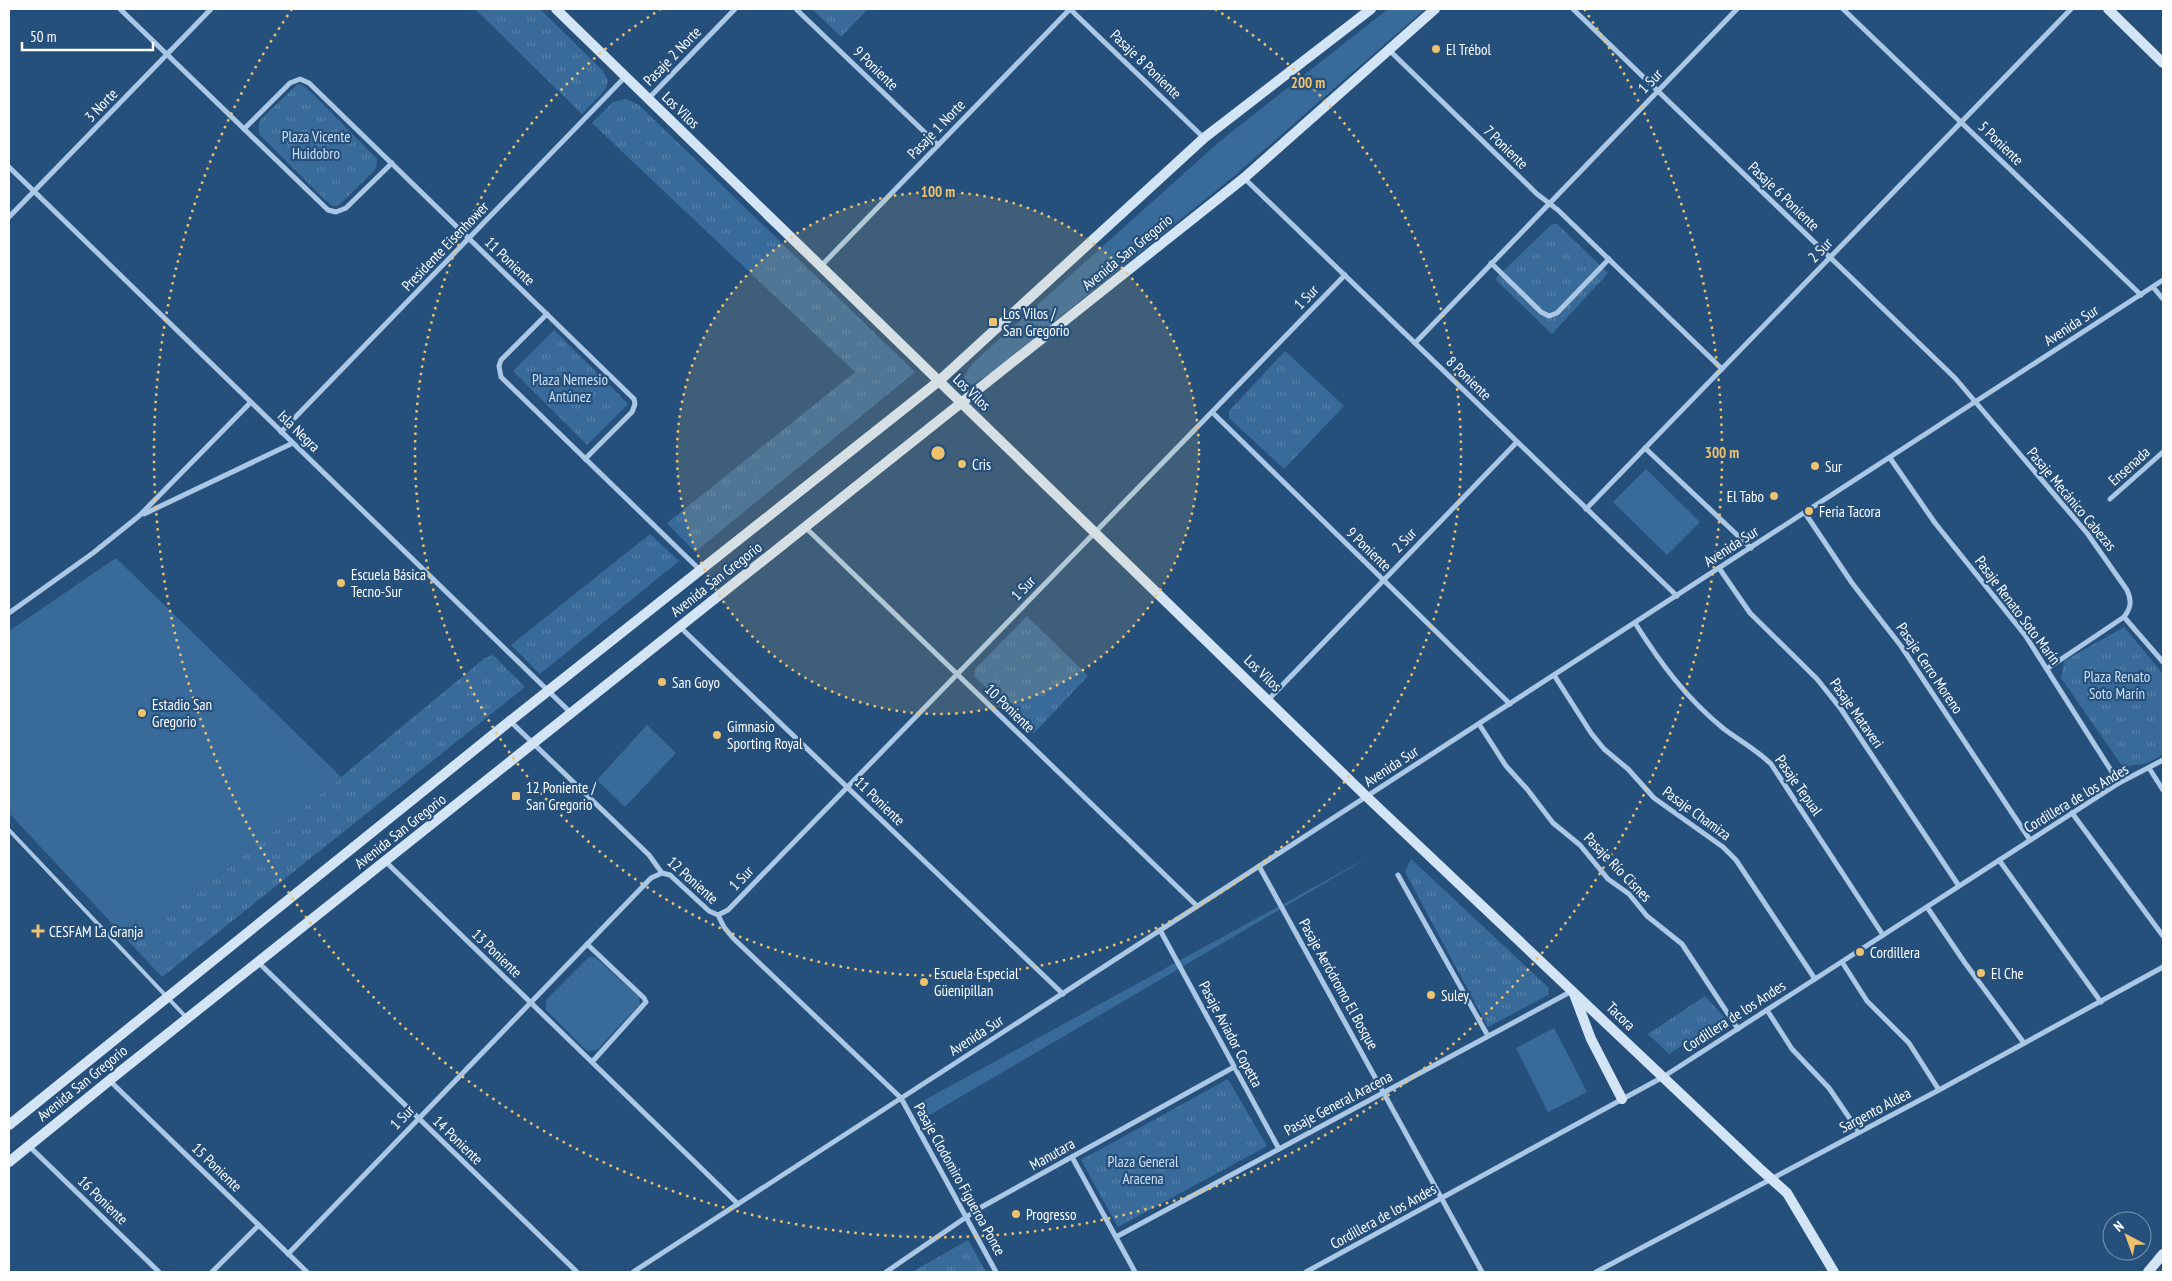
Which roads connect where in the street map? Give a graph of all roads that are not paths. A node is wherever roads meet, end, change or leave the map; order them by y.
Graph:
1 (120, 9) edge
2 (211, 9) edge
3 (556, 9) edge
4 (735, 9) edge
5 (796, 9) edge
6 (1070, 9) edge
7 (1371, 9) edge
8 (1435, 9) edge
9 (1573, 9) edge
10 (1737, 9) edge
11 (1843, 9) edge
12 (2071, 9) edge
13 (2108, 9) edge
14 (1388, 50) junction
15 (167, 54) junction
16 (2163, 63) edge
17 (626, 76) junction
18 (1658, 91) junction
19 (648, 99) junction
20 (1961, 122) junction
21 (244, 129) junction
22 (1204, 138) junction
23 (938, 145) junction
24 (392, 163) junction
25 (9, 167) edge
26 (1244, 178) junction
27 (34, 192) junction
28 (1549, 203) junction
29 (9, 217) edge
30 (469, 239) junction
31 (1830, 257) junction
32 (1609, 259) junction
33 (1491, 263) junction
34 (821, 266) junction
35 (1345, 275) junction
36 (2163, 280) edge
37 (2153, 287) junction
38 (2141, 295) junction
39 (2163, 299) edge
40 (546, 314) junction
41 (1415, 343) junction
42 (1722, 369) junction
43 (939, 380) junction
44 (251, 402) junction
45 (1976, 402) junction
46 (962, 403) junction
47 (1212, 412) junction
48 (282, 432) junction
49 (293, 442) junction
50 (1517, 442) junction
51 (1645, 448) junction
52 (2163, 452) edge
53 (1890, 458) junction
54 (585, 459) junction
55 (2110, 499) dead end
56 (1586, 508) junction
57 (1805, 513) junction
58 (139, 516) junction
59 (805, 527) junction
60 (1095, 532) junction
61 (1751, 548) junction
62 (1719, 568) junction
63 (700, 570) junction
64 (1383, 580) junction
65 (1677, 596) junction
66 (9, 613) edge
67 (2124, 617) junction
68 (1635, 623) junction
69 (680, 627) junction
70 (2163, 662) edge
71 (2048, 668) junction
72 (957, 674) junction
73 (1554, 675) junction
74 (548, 691) junction
75 (1268, 700) junction
76 (1510, 704) junction
77 (572, 713) junction
78 (510, 721) junction
79 (1479, 724) junction
80 (534, 744) junction
81 (2163, 760) edge
82 (2149, 768) junction
83 (2119, 783) junction
84 (847, 787) junction
85 (2163, 790) edge
86 (1367, 797) junction
87 (2072, 813) junction
88 (9, 830) edge
89 (2030, 840) junction
90 (1999, 860) junction
91 (385, 862) junction
92 (1260, 866) junction
93 (662, 873) junction
94 (1398, 875) dead end
95 (1958, 886) junction
96 (1197, 906) junction
97 (1927, 906) junction
98 (718, 915) junction
99 (1160, 930) junction
100 (1883, 935) junction
101 (2163, 936) edge
102 (587, 944) junction
103 (258, 962) junction
104 (1842, 962) junction
105 (2163, 967) edge
106 (1815, 979) junction
107 (1573, 991) junction
108 (1062, 994) junction
109 (167, 997) junction
110 (2101, 1002) junction
111 (531, 1003) junction
112 (1767, 1010) junction
113 (187, 1018) junction
114 (1738, 1029) junction
115 (1488, 1036) junction
116 (2024, 1043) junction
117 (592, 1062) junction
118 (1234, 1067) junction
119 (1663, 1077) junction
120 (109, 1080) junction
121 (1939, 1090) junction
122 (1384, 1093) junction
123 (901, 1098) junction
124 (1622, 1099) junction
125 (419, 1118) junction
126 (9, 1125) edge
127 (1859, 1132) junction
128 (28, 1145) junction
129 (1279, 1149) junction
130 (1072, 1157) junction
131 (9, 1162) edge
132 (1772, 1178) junction
133 (1442, 1198) junction
134 (738, 1204) junction
135 (966, 1218) junction
136 (258, 1225) junction
137 (1116, 1237) junction
138 (288, 1254) junction
139 (2163, 1254) edge
140 (156, 1271) edge
141 (212, 1272) edge
142 (307, 1272) edge
143 (577, 1272) edge
144 (633, 1272) edge
145 (886, 1272) edge
146 (996, 1272) edge
147 (1135, 1272) edge
148 (1306, 1272) edge
149 (1482, 1272) edge
150 (1596, 1272) edge
151 (1834, 1272) edge
152 (2148, 1272) edge

1 - 15 street
2 - 15 street, 3 Norte
3 - 17 main road, Los Vilos
4 - 19 street, Pasaje 2 Norte
5 - 23 street, 9 Poniente
6 - 22 street, Pasaje 8 Poniente
6 - 23 street, Pasaje 1 Norte
7 - 22 main road, Avenida San Gregorio
8 - 14 main road, Avenida San Gregorio
9 - 18 street, Pasaje 6 Poniente
10 - 18 street, 1 Sur
11 - 20 street, 5 Poniente
12 - 20 street, 2 Sur
13 - 16 main road
14 - 26 main road, Avenida San Gregorio
14 - 28 street, 7 Poniente
15 - 21 street
15 - 27 street, 3 Norte
17 - 19 main road, Los Vilos
17 - 30 street, Presidente Eisenhower
18 - 28 street, 1 Sur
18 - 31 street, Pasaje 6 Poniente
19 - 34 main road, Los Vilos
20 - 31 street, 2 Sur
20 - 38 street, 5 Poniente
21 - 24 street
21 - 24 street, 11 Poniente
22 - 43 main road, Avenida San Gregorio
23 - 34 street, Pasaje 1 Norte
24 - 30 street, 11 Poniente
25 - 27 street, Isla Negra
26 - 35 street, 8 Poniente
26 - 46 main road, Avenida San Gregorio
27 - 29 street, 3 Norte
27 - 44 street, Isla Negra
28 - 32 street, 7 Poniente
28 - 33 street, 1 Sur
30 - 40 street, 11 Poniente
30 - 48 street, Presidente Eisenhower
31 - 42 street, 2 Sur
31 - 45 street, Pasaje 6 Poniente
32 - 33 street
32 - 42 street, 7 Poniente
33 - 41 street, 1 Sur
34 - 43 main road, Los Vilos
35 - 41 street, 8 Poniente
35 - 47 street, 1 Sur
36 - 37 street, Avenida Sur
37 - 38 street, Avenida Sur
37 - 39 street
38 - 45 street, Avenida Sur
40 - 54 street
40 - 54 street, 11 Poniente
41 - 50 street, 8 Poniente
42 - 51 street, 2 Sur
43 - 46 main road, Los Vilos
43 - 63 main road, Avenida San Gregorio
44 - 48 street, Isla Negra
44 - 58 street
45 - 53 street, Avenida Sur
45 - 67 street, Pasaje Mecánico Cabezas
46 - 59 main road, Avenida San Gregorio
46 - 60 main road, Los Vilos
47 - 60 street, 1 Sur
47 - 64 street, 9 Poniente
48 - 49 street, Isla Negra
49 - 58 street
49 - 74 street, Isla Negra
50 - 56 street, 8 Poniente
50 - 64 street, 2 Sur
51 - 56 street, 2 Sur
51 - 61 street
52 - 55 street, Ensenada
53 - 57 street, Avenida Sur
53 - 71 street, Pasaje Renato Soto Marín
54 - 63 street
56 - 65 street, 8 Poniente
57 - 61 street, Avenida Sur
57 - 89 street, Pasaje Cerro Moreno
58 - 66 street
59 - 69 main road, Avenida San Gregorio
59 - 72 street, 10 Poniente
60 - 72 street, 1 Sur
60 - 75 main road, Los Vilos
61 - 62 street, Avenida Sur
62 - 65 street, Avenida Sur
62 - 95 street, Pasaje Mataveri
63 - 74 main road, Avenida San Gregorio
64 - 75 street, 2 Sur
64 - 76 street, 9 Poniente
65 - 68 street, Avenida Sur
67 - 70 street
67 - 71 street
68 - 73 street, Avenida Sur
68 - 100 street, Pasaje Tepual
69 - 77 main road, Avenida San Gregorio
69 - 84 street, 11 Poniente
71 - 83 street, Pasaje Renato Soto Marín
72 - 84 street, 1 Sur
72 - 96 street, 10 Poniente
73 - 76 street, Avenida Sur
73 - 106 street, Pasaje Chamiza
74 - 77 street, Isla Negra
74 - 78 main road, Avenida San Gregorio
75 - 86 main road, Los Vilos
76 - 79 street, Avenida Sur
77 - 80 main road, Avenida San Gregorio
78 - 80 street, 12 Poniente
78 - 109 main road, Avenida San Gregorio
79 - 86 street, Avenida Sur
79 - 114 street, Pasaje Río Cisnes
80 - 91 main road, Avenida San Gregorio
80 - 93 street, 12 Poniente
81 - 82 street, Cordillera de los Andes
82 - 83 street, Cordillera de los Andes
82 - 85 street
83 - 87 street, Cordillera de los Andes
84 - 98 street, 1 Sur
84 - 108 street, 11 Poniente
86 - 92 street, Avenida Sur
86 - 107 main road, Tacora
87 - 89 street, Cordillera de los Andes
87 - 101 street
88 - 109 lane
89 - 90 street, Cordillera de los Andes
90 - 95 street, Cordillera de los Andes
90 - 110 street
91 - 103 main road, Avenida San Gregorio
91 - 111 street, 13 Poniente
92 - 96 street, Avenida Sur
92 - 122 street, Pasaje Aeródromo El Bosque
93 - 98 street, 12 Poniente
93 - 102 street, 1 Sur
94 - 115 street
95 - 97 street, Cordillera de los Andes
96 - 99 street, Avenida Sur
97 - 100 street, Cordillera de los Andes
97 - 116 street
98 - 123 street, 12 Poniente
99 - 108 street, Avenida Sur
99 - 118 street, Pasaje Aviador Copetta
100 - 104 street, Cordillera de los Andes
102 - 111 street, 1 Sur
102 - 117 street
103 - 113 main road, Avenida San Gregorio
103 - 125 street, 14 Poniente
104 - 106 street, Cordillera de los Andes
104 - 121 street
105 - 110 street, Sargento Aldea
106 - 112 street, Cordillera de los Andes
107 - 115 street, Pasaje General Aracena
107 - 119 main road, Tacora
107 - 124 main road
108 - 123 street, Avenida Sur
109 - 113 lane
109 - 126 main road, Avenida San Gregorio
110 - 116 street, Sargento Aldea
111 - 117 street, 13 Poniente
111 - 125 street, 1 Sur
112 - 114 street, Cordillera de los Andes
112 - 127 street
113 - 120 main road, Avenida San Gregorio
114 - 119 street, Cordillera de los Andes
115 - 122 street, Pasaje General Aracena
116 - 121 street, Sargento Aldea
117 - 134 street, 13 Poniente
118 - 129 street, Pasaje Aviador Copetta
118 - 130 street, Manutara
119 - 124 street, Cordillera de los Andes
119 - 132 main road, Tacora
120 - 128 main road, Avenida San Gregorio
120 - 136 street, 15 Poniente
121 - 127 street, Sargento Aldea
122 - 129 street, Pasaje General Aracena
122 - 133 street, Pasaje Aeródromo El Bosque
123 - 134 street, Avenida Sur
123 - 135 street, Pasaje Clodomiro Figueroa Ponce
124 - 133 street, Cordillera de los Andes
125 - 138 street, 1 Sur
125 - 143 street, 14 Poniente
127 - 132 street, Sargento Aldea
128 - 131 main road, Avenida San Gregorio
128 - 140 street, 16 Poniente
129 - 137 street, Pasaje General Aracena
130 - 135 street, Manutara
130 - 137 street
132 - 150 street, Sargento Aldea
132 - 151 main road, Tacora
133 - 148 street, Cordillera de los Andes
133 - 149 street, Pasaje Aeródromo El Bosque
134 - 144 street, Avenida Sur
135 - 145 street, Manutara
135 - 146 street, Pasaje Clodomiro Figueroa Ponce
136 - 138 street, 15 Poniente
136 - 141 street
137 - 147 street
138 - 142 street, 15 Poniente
139 - 152 main road

